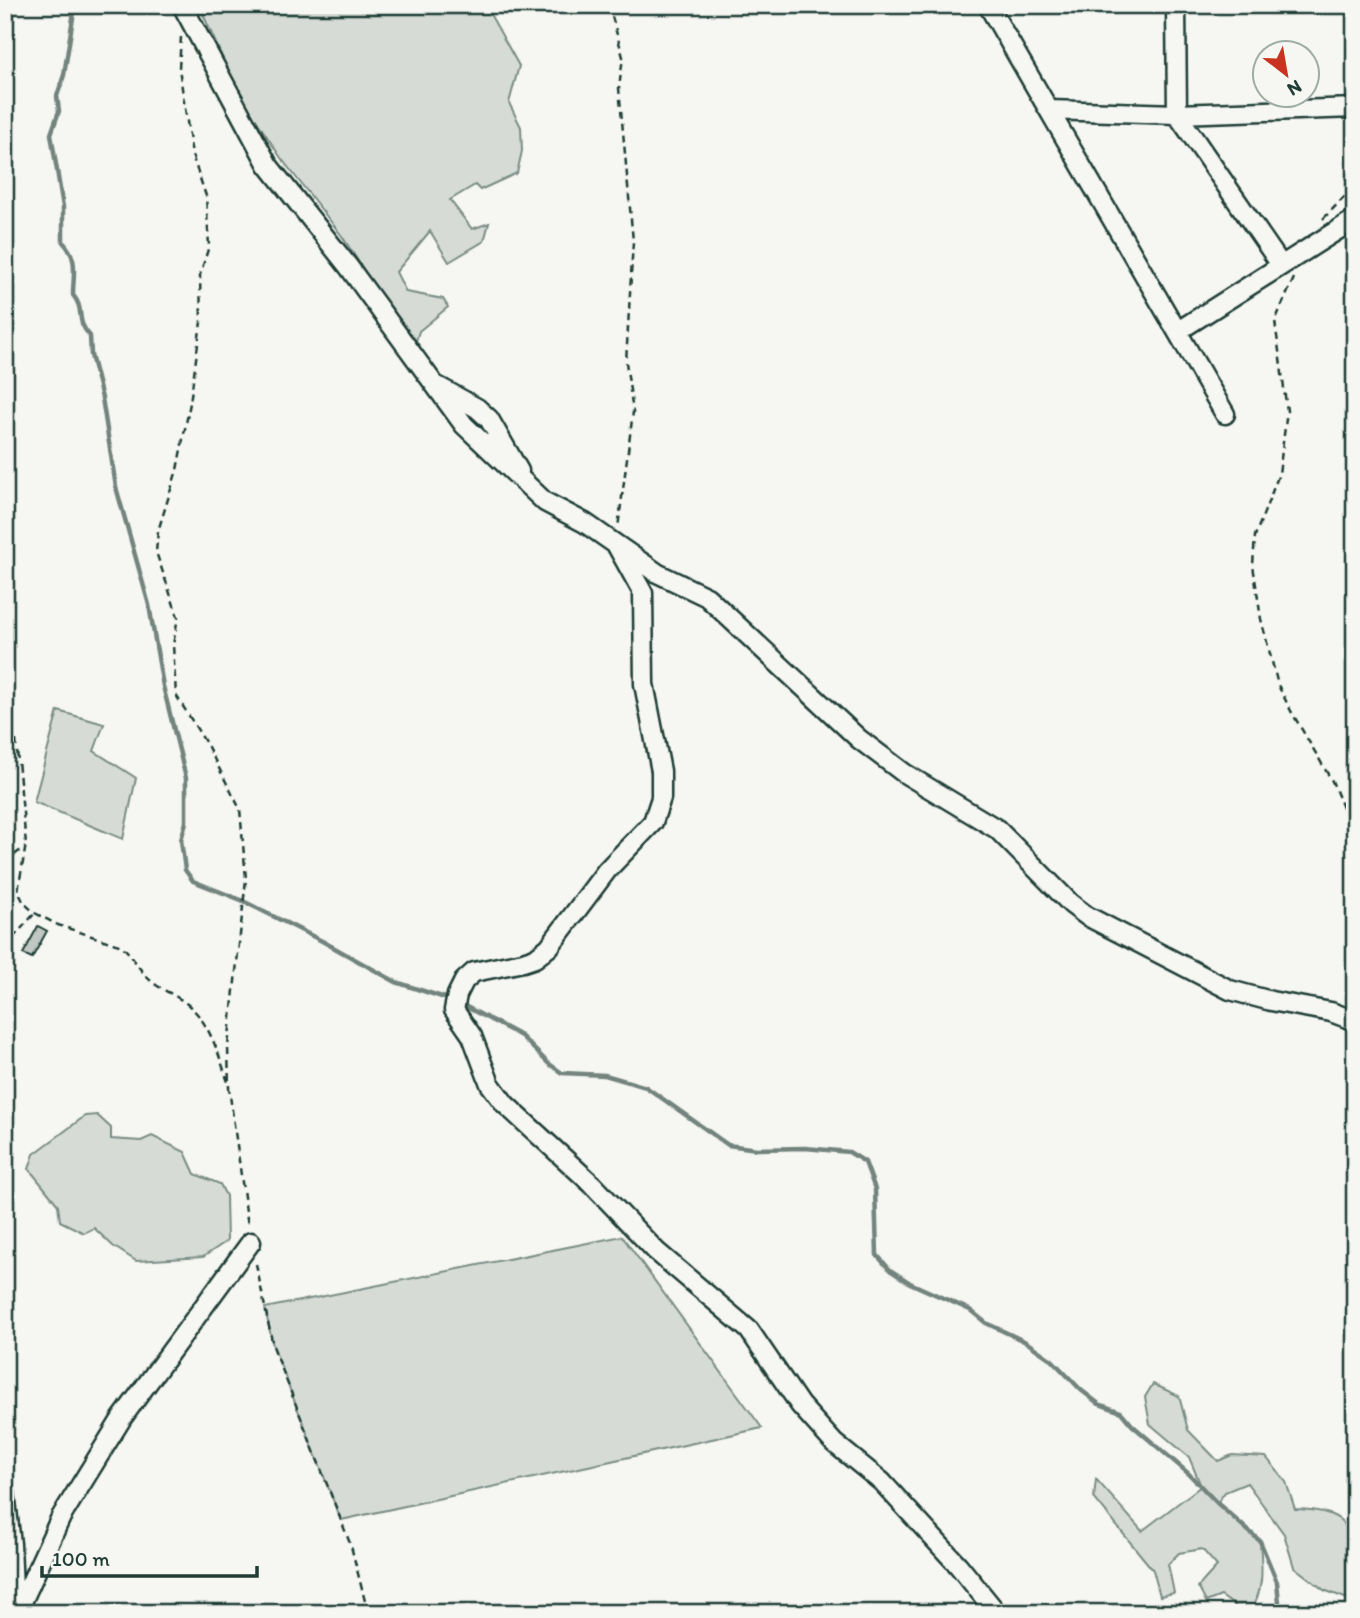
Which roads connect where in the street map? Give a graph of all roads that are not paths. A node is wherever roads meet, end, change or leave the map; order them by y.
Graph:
1 (988, 5) edge
2 (1176, 5) edge
3 (182, 7) edge
4 (1355, 108) edge
5 (1049, 110) junction
6 (1177, 114) junction
7 (1355, 219) edge
8 (1289, 270) junction
9 (1178, 331) junction
10 (1225, 414) dead end
11 (617, 545) junction
12 (1355, 1021) edge
13 (251, 1242) road end
14 (5, 1492) edge
15 (16, 1613) edge
16 (997, 1613) edge

1 - 5 street
2 - 6 street
3 - 11 street
4 - 6 street
5 - 6 street
5 - 9 street
6 - 8 street
7 - 8 street
8 - 9 street
9 - 10 street
11 - 12 street
11 - 16 street
13 - 15 street
14 - 15 street

